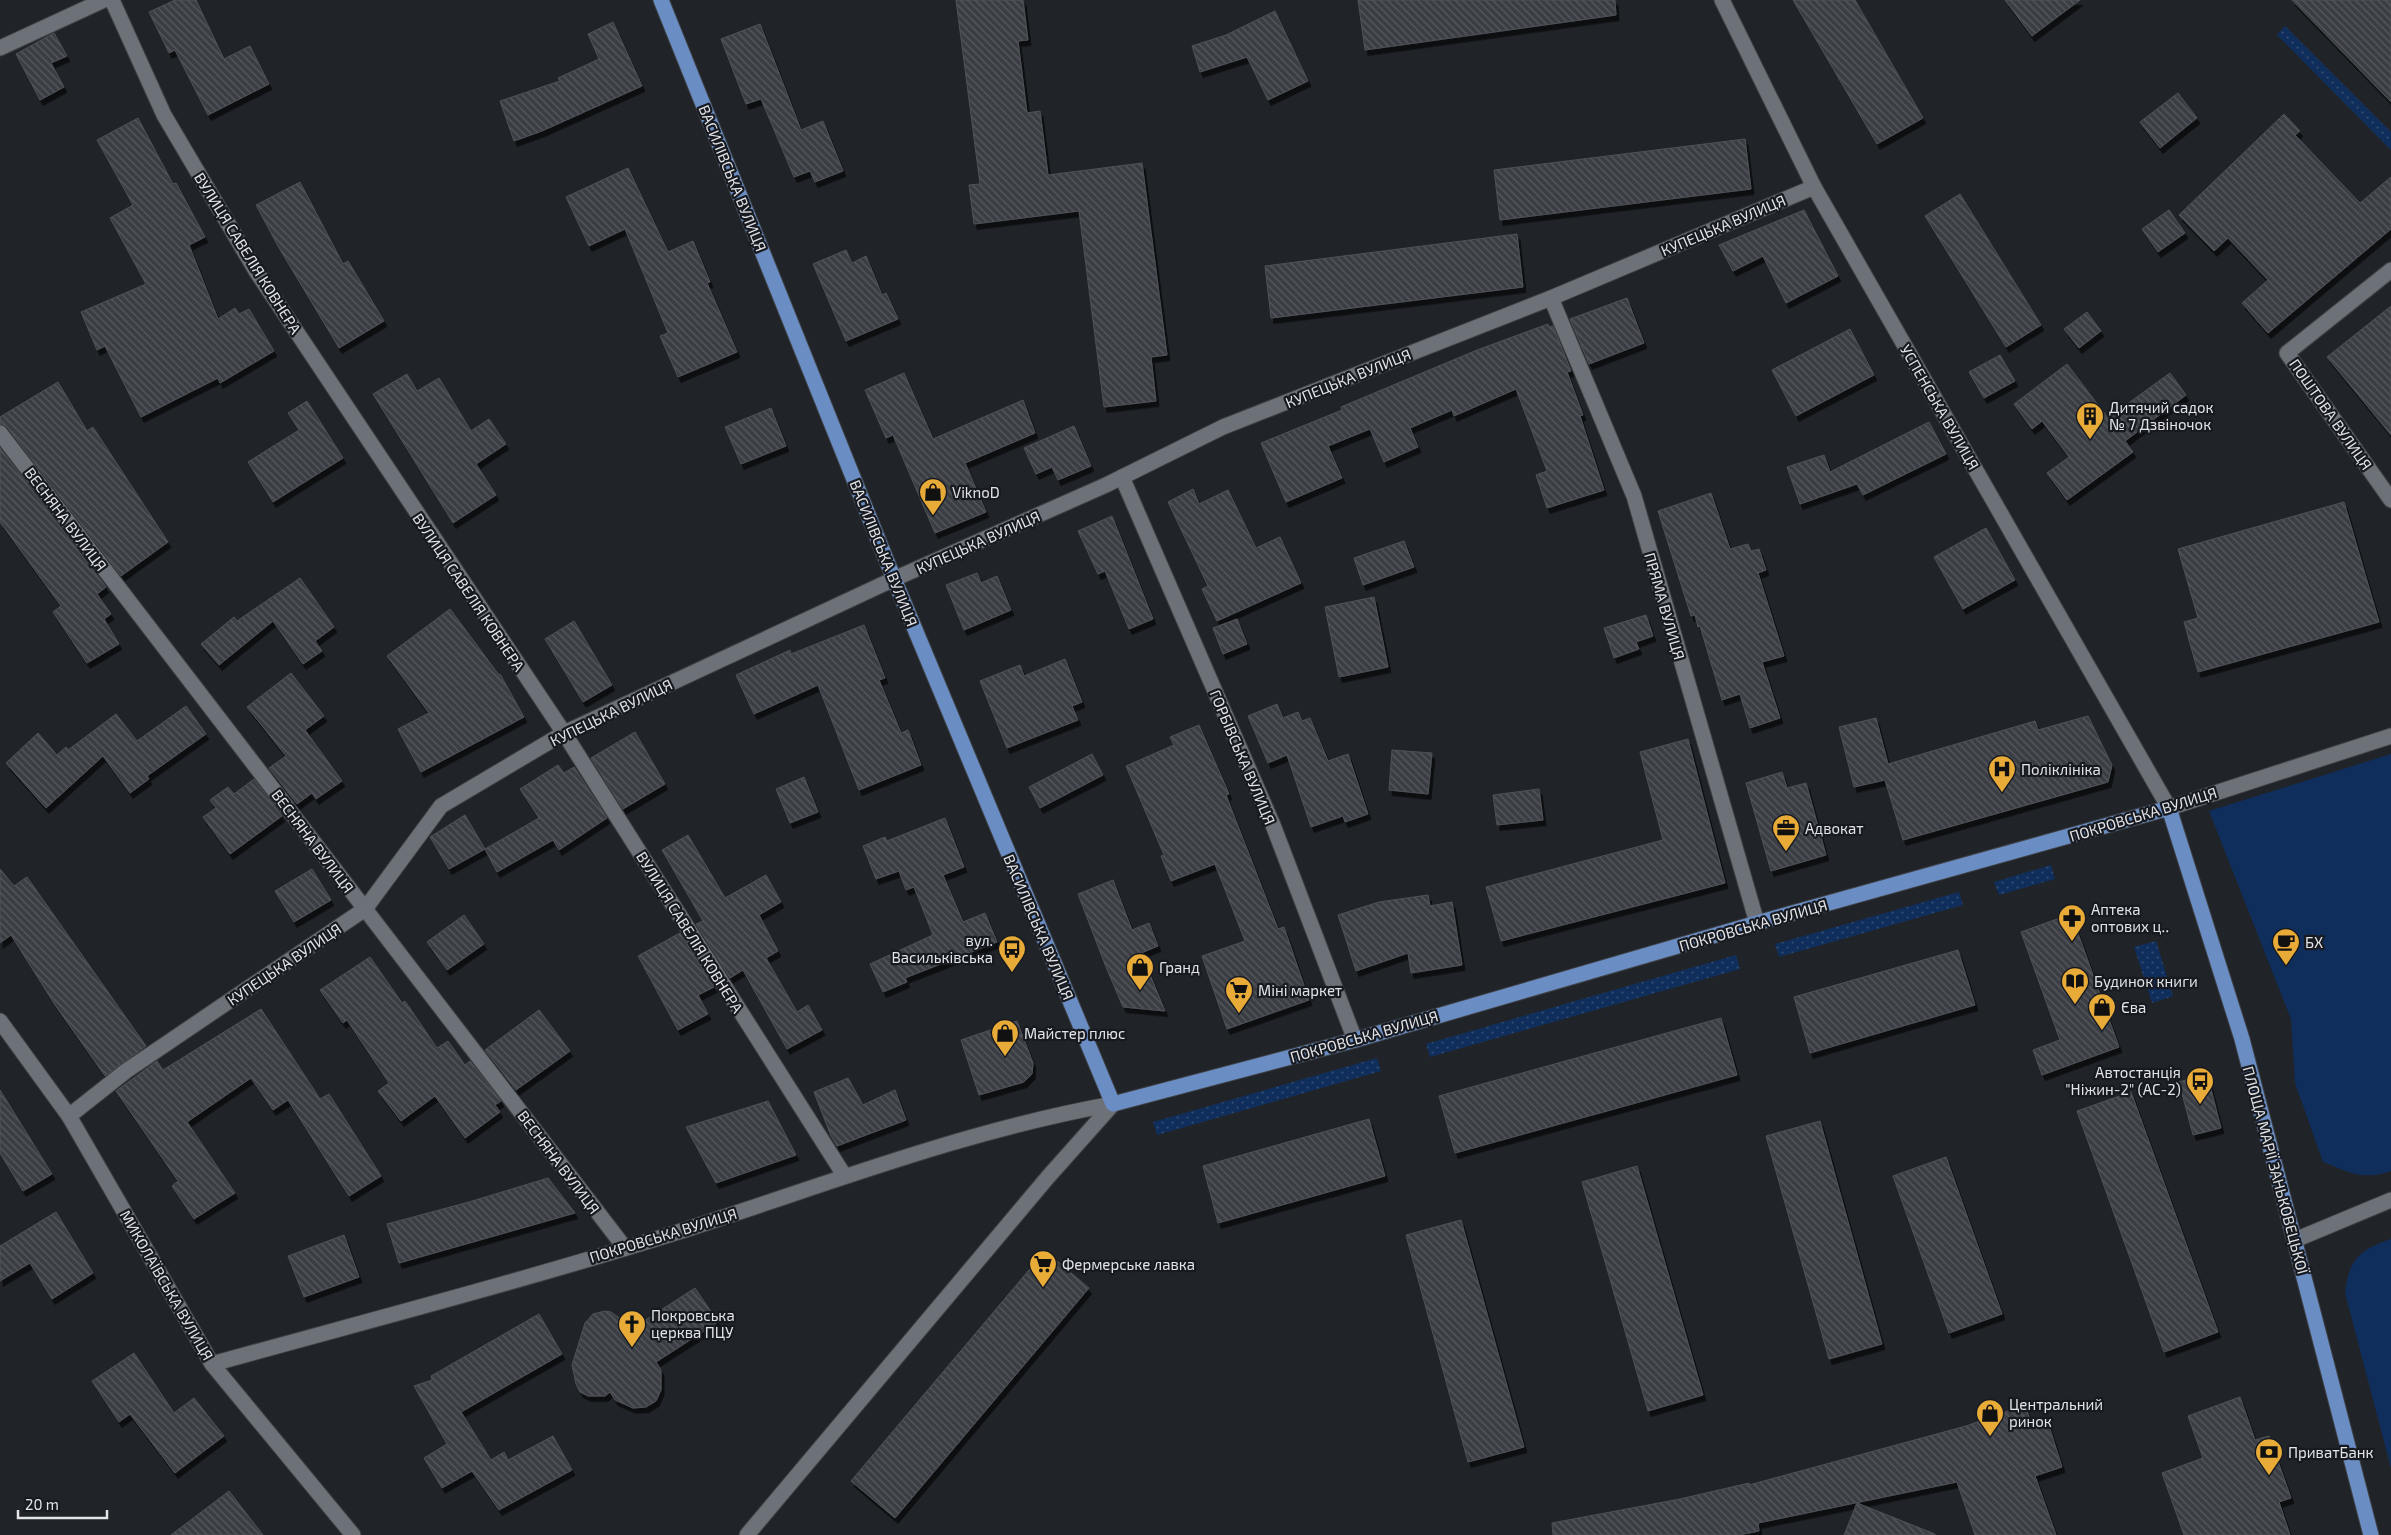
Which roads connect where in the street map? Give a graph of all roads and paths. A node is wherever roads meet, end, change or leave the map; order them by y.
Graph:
1 (104, 0) edge
2 (112, 0) edge
3 (661, 0) edge
4 (1722, 0) edge
5 (0, 48) edge
6 (1814, 187) junction
7 (2391, 270) edge
8 (1551, 298) junction
9 (0, 433) edge
10 (1122, 478) junction
11 (2391, 500) edge
12 (894, 579) junction
13 (564, 733) junction
14 (2391, 736) edge
15 (2169, 808) junction
16 (365, 909) junction
17 (1757, 923) junction
18 (0, 1021) edge
19 (1356, 1040) junction
20 (1113, 1104) junction
21 (70, 1116) junction
22 (844, 1175) junction
23 (2391, 1200) edge
24 (2294, 1240) junction
25 (625, 1248) junction
26 (212, 1364) junction
27 (353, 1535) edge
28 (747, 1535) edge
29 (2372, 1535) edge

1 - 5 street
2 - 13 street, ВУЛИЦЯ САВЕЛІЯ КОВНЕРА
3 - 12 main road, ВАСИЛІВСЬКА ВУЛИЦЯ
4 - 6 street, УСПЕНСЬКА ВУЛИЦЯ
6 - 8 street, КУПЕЦЬКА ВУЛИЦЯ
6 - 15 street, УСПЕНСЬКА ВУЛИЦЯ
7 - 11 street, ПОШТОВА ВУЛИЦЯ
8 - 10 street, КУПЕЦЬКА ВУЛИЦЯ
8 - 17 street, ПРЯМА ВУЛИЦЯ
9 - 16 street, ВЕСНЯНА ВУЛИЦЯ
10 - 12 street, КУПЕЦЬКА ВУЛИЦЯ
10 - 19 street, ГОРБІВСЬКА ВУЛИЦЯ
12 - 13 street, КУПЕЦЬКА ВУЛИЦЯ
12 - 20 main road, ВАСИЛІВСЬКА ВУЛИЦЯ
13 - 16 street, КУПЕЦЬКА ВУЛИЦЯ
13 - 22 street, ВУЛИЦЯ САВЕЛІЯ КОВНЕРА
14 - 15 street, ПОКРОВСЬКА ВУЛИЦЯ
15 - 17 main road, ПОКРОВСЬКА ВУЛИЦЯ
15 - 24 main road, ПЛОЩА МАРІЇ ЗАНЬКОВЕЦЬКОЇ
16 - 21 street, КУПЕЦЬКА ВУЛИЦЯ
16 - 25 street, ВЕСНЯНА ВУЛИЦЯ
17 - 19 main road, ПОКРОВСЬКА ВУЛИЦЯ
18 - 21 street, МИКОЛАЇВСЬКА ВУЛИЦЯ
19 - 20 main road, ПОКРОВСЬКА ВУЛИЦЯ
20 - 22 street, ПОКРОВСЬКА ВУЛИЦЯ
20 - 28 street
21 - 26 street, МИКОЛАЇВСЬКА ВУЛИЦЯ
22 - 25 street, ПОКРОВСЬКА ВУЛИЦЯ
23 - 24 street
24 - 29 main road, ПЛОЩА МАРІЇ ЗАНЬКОВЕЦЬКОЇ
25 - 26 street, ПОКРОВСЬКА ВУЛИЦЯ
26 - 27 street, МИКОЛАЇВСЬКА ВУЛИЦЯ

